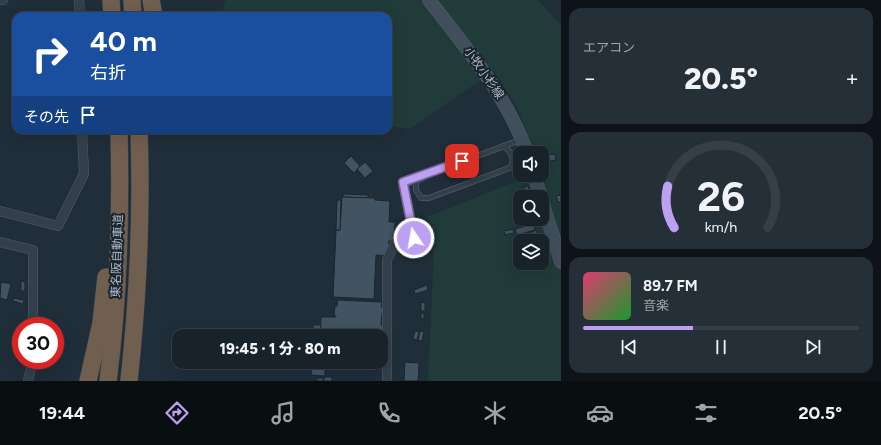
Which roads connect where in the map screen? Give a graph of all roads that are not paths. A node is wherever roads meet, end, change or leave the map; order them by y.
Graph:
1 (0, 0) edge
2 (3, 0) edge
3 (79, 0) edge
4 (111, 0) edge
5 (132, 0) edge
6 (151, 0) edge
7 (429, 0) edge
8 (80, 12) edge
9 (112, 12) edge
10 (133, 12) edge
11 (153, 12) edge
12 (82, 134) edge
13 (139, 134) edge
14 (119, 137) edge
15 (521, 139) junction
16 (504, 146) junction
17 (524, 146) edge
18 (511, 167) joint
19 (421, 177) junction
20 (0, 211) edge
21 (549, 223) edge
22 (0, 242) edge
23 (561, 262) edge
24 (33, 317) edge
25 (31, 369) edge
26 (28, 381) edge
27 (88, 381) edge
28 (108, 381) edge
29 (129, 381) edge
30 (387, 381) edge

1 - 2 street
3 - 8 street
4 - 9 highway
5 - 10 highway
6 - 11 highway
7 - 15 main road, 小牧小杉線
12 - 20 street
13 - 29 highway, 東名阪自動車道
14 - 27 highway
14 - 28 highway, 東名阪自動車道
15 - 16 lane
15 - 17 main road, 小牧小杉線
16 - 18 lane
16 - 19 lane
18 - 19 lane
19 - 30 street
21 - 23 main road
22 - 24 street
25 - 26 street

